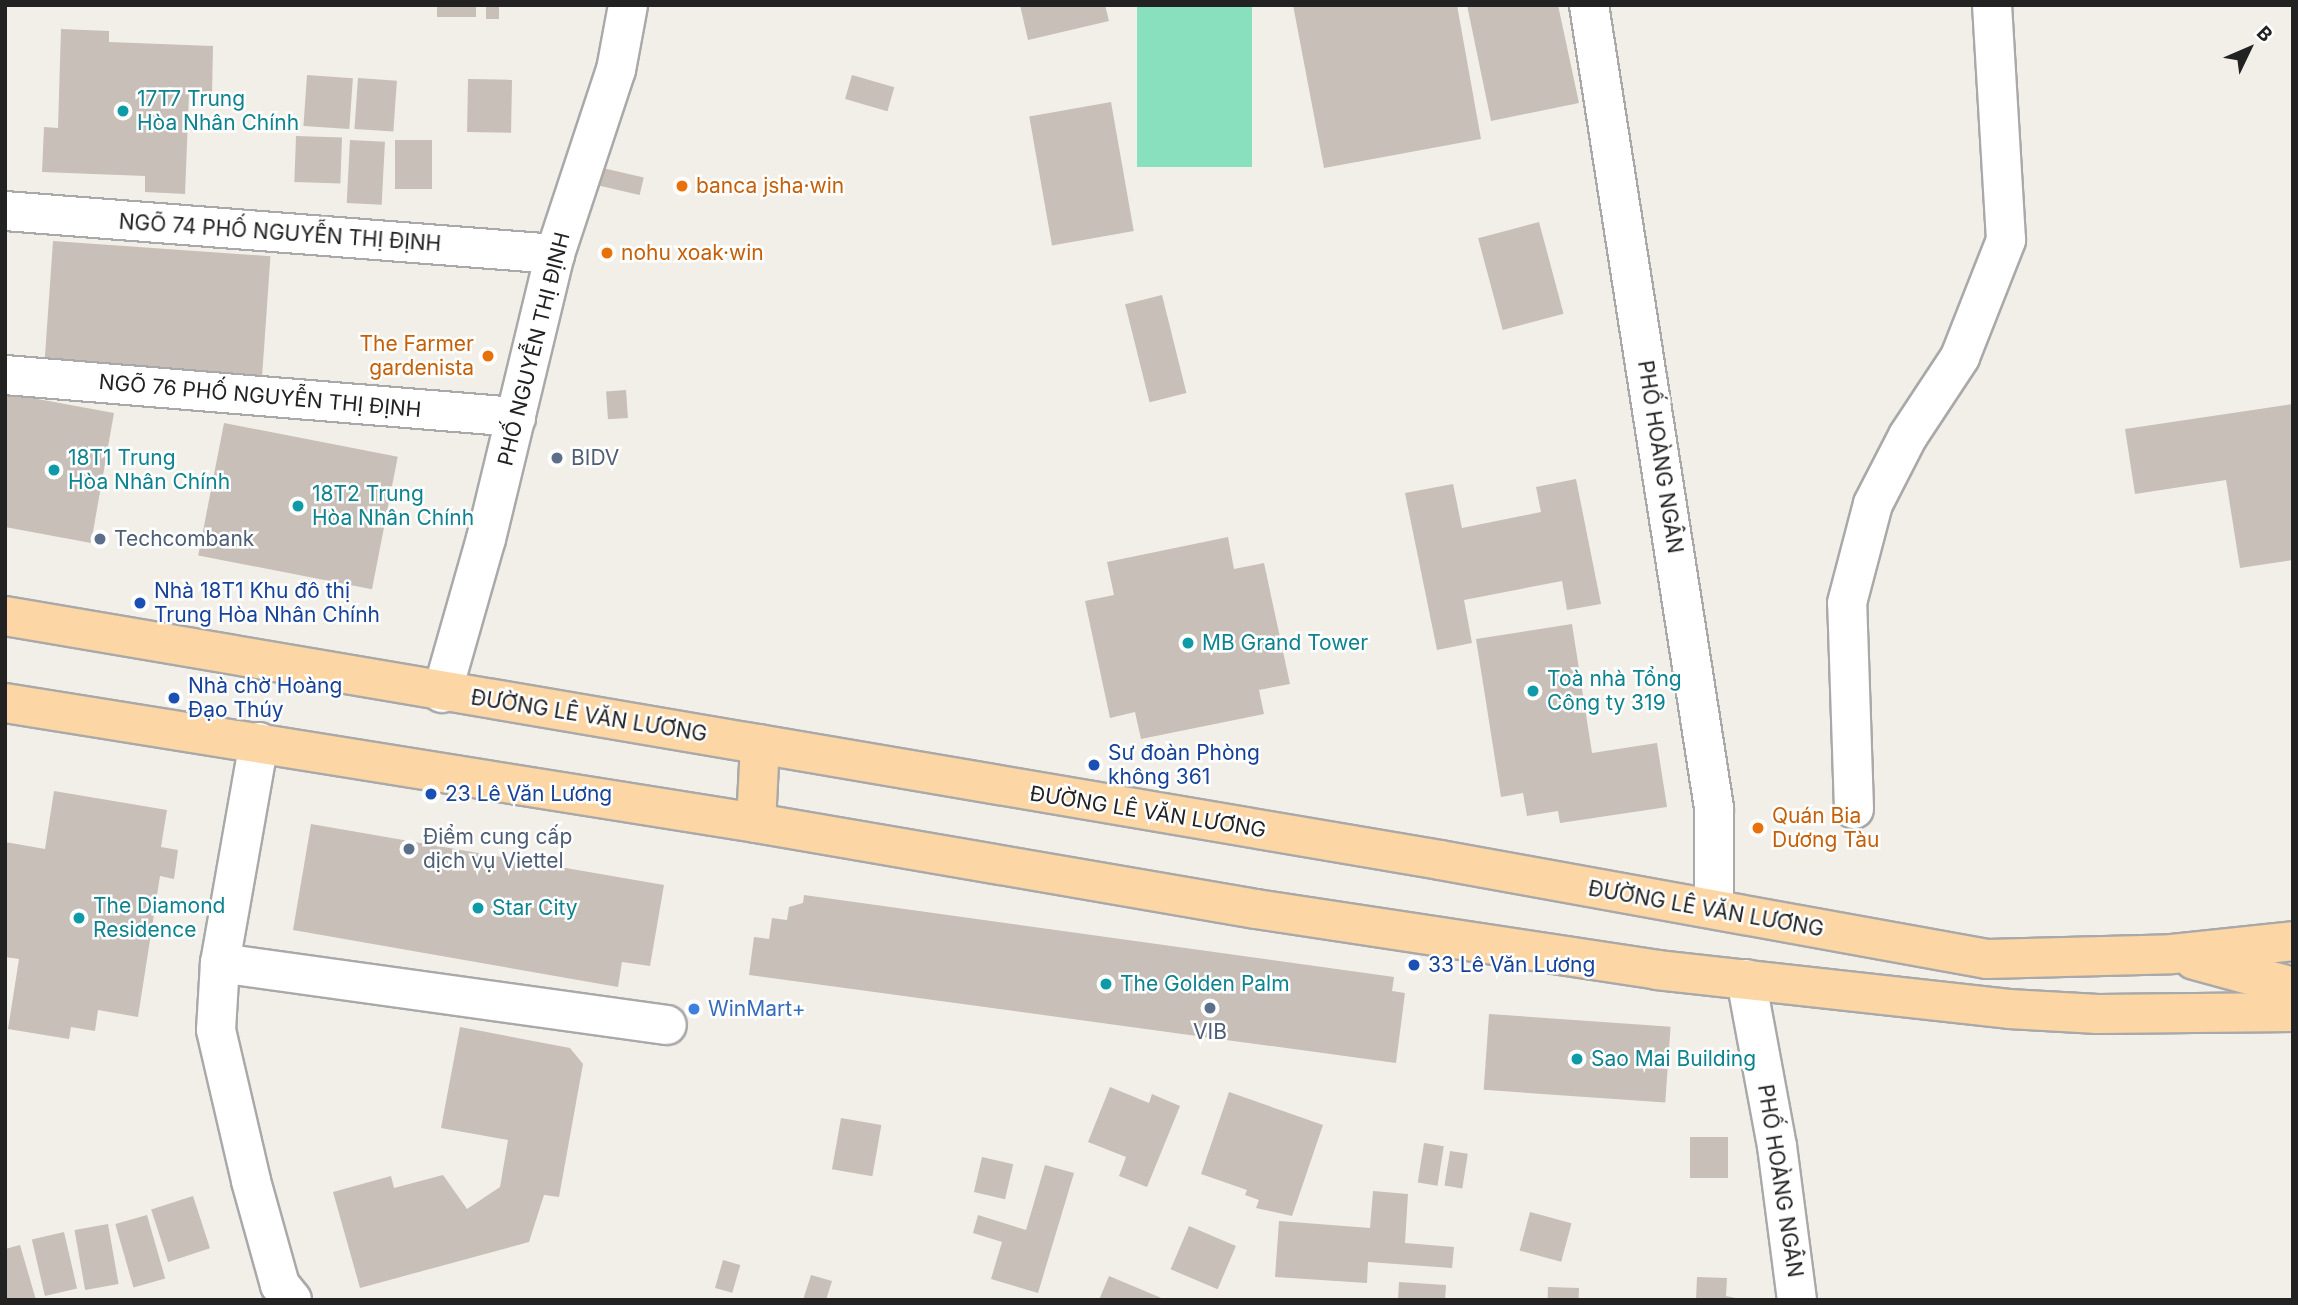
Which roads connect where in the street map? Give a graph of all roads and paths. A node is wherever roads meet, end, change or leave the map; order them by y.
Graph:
1 (628, 5) edge
2 (1589, 5) edge
3 (1992, 5) edge
4 (5, 211) edge
5 (555, 254) junction
6 (5, 374) edge
7 (516, 417) junction
8 (5, 617) edge
9 (442, 693) junction
10 (5, 703) edge
11 (259, 742) junction
12 (760, 744) junction
13 (1854, 809) dead end
14 (756, 823) junction
15 (1714, 909) junction
16 (2293, 941) edge
17 (2172, 954) junction
18 (220, 963) junction
19 (1746, 979) junction
20 (2291, 993) edge
21 (667, 1025) dead end
22 (292, 1300) edge
23 (1797, 1300) edge

1 - 5 street, PHỐ NGUYỄN THỊ ĐỊNH
2 - 15 street, PHỐ HOÀNG NGÂN
3 - 13 street
4 - 5 street, NGÕ 74 PHỐ NGUYỄN THỊ ĐỊNH
5 - 7 street, PHỐ NGUYỄN THỊ ĐỊNH
6 - 7 street, NGÕ 76 PHỐ NGUYỄN THỊ ĐỊNH
7 - 9 street, PHỐ NGUYỄN THỊ ĐỊNH
8 - 9 main road, ĐƯỜNG LÊ VĂN LƯƠNG
9 - 12 main road, ĐƯỜNG LÊ VĂN LƯƠNG
10 - 11 main road
11 - 14 main road
11 - 18 street
12 - 14 main road
12 - 15 main road, ĐƯỜNG LÊ VĂN LƯƠNG
14 - 19 main road
15 - 17 main road, ĐƯỜNG LÊ VĂN LƯƠNG
16 - 17 main road, ĐƯỜNG LÊ VĂN LƯƠNG
17 - 20 main road
18 - 21 street
18 - 22 street
19 - 20 main road
19 - 23 street, PHỐ HOÀNG NGÂN

